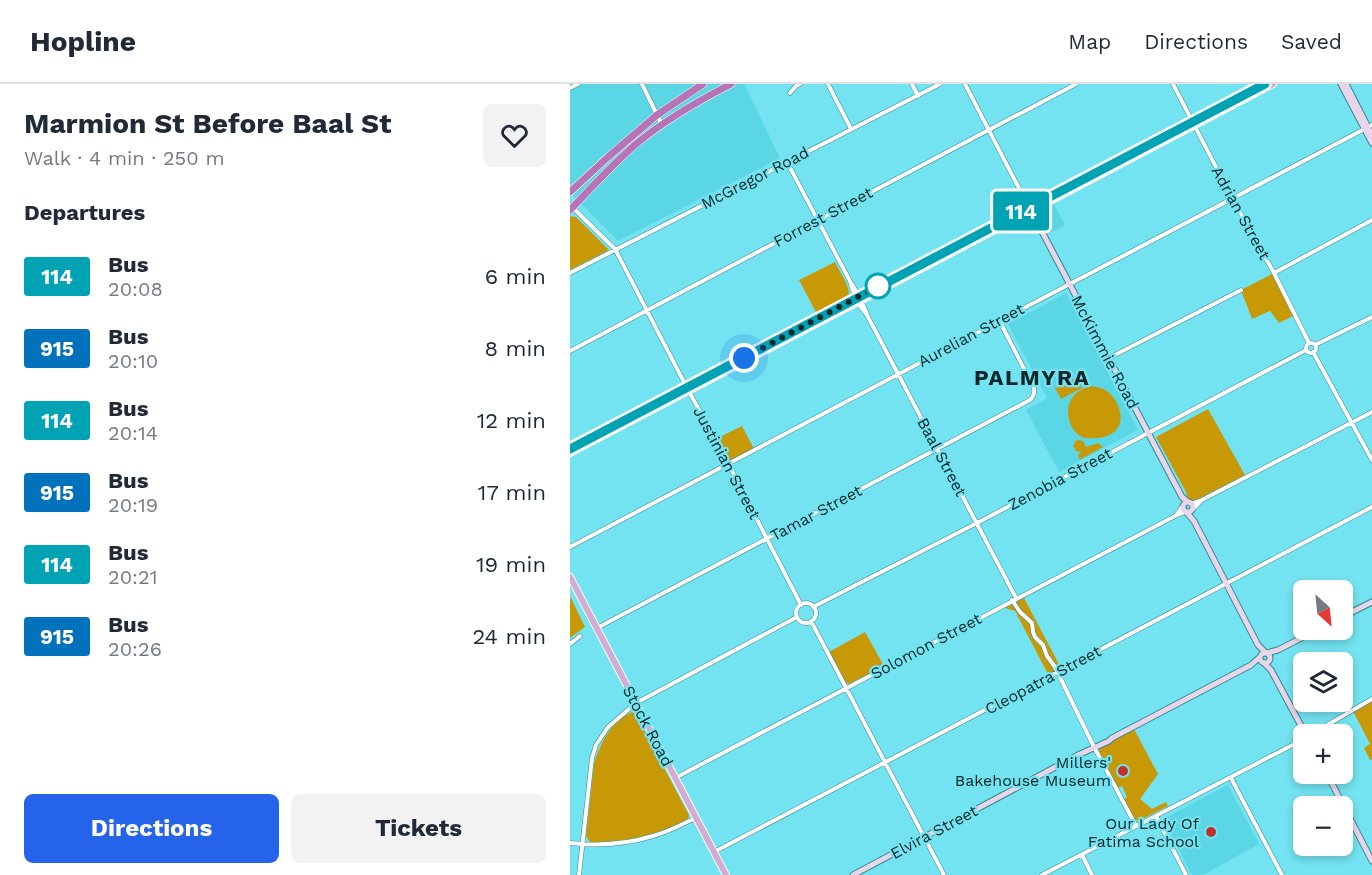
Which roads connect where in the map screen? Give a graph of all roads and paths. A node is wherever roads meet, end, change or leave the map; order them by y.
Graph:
1 (578, 84) edge
2 (642, 84) edge
3 (702, 84) edge
4 (731, 84) edge
5 (800, 84) edge
6 (828, 84) edge
7 (912, 84) edge
8 (940, 84) edge
9 (965, 84) edge
10 (1076, 84) edge
11 (1173, 84) edge
12 (1265, 84) edge
13 (1273, 84) edge
14 (1341, 84) edge
15 (1346, 84) edge
16 (570, 88) edge
17 (790, 93) dead end
18 (918, 96) junction
19 (657, 115) junction
20 (1193, 123) junction
21 (662, 125) junction
22 (1368, 127) edge
23 (851, 129) junction
24 (988, 130) junction
25 (1372, 135) edge
26 (1372, 143) edge
27 (787, 162) junction
28 (570, 192) edge
29 (1022, 194) junction
30 (1232, 198) junction
31 (1037, 203) junction
32 (571, 208) edge
33 (1027, 210) junction
34 (817, 220) junction
35 (1372, 220) edge
36 (615, 249) junction
37 (570, 273) edge
38 (1274, 273) junction
39 (1069, 284) junction
40 (1241, 290) dead end
41 (858, 299) junction
42 (646, 310) junction
43 (1372, 317) edge
44 (999, 320) junction
45 (1309, 343) junction
46 (1315, 345) junction
47 (1306, 350) junction
48 (570, 351) edge
49 (1313, 352) junction
50 (1108, 359) junction
51 (898, 374) junction
52 (688, 389) junction
53 (1372, 412) edge
54 (1352, 423) junction
55 (1148, 434) junction
56 (938, 449) junction
57 (570, 451) edge
58 (1372, 460) edge
59 (728, 463) junction
60 (1372, 507) edge
61 (1188, 508) junction
62 (977, 523) junction
63 (767, 539) junction
64 (570, 547) edge
65 (570, 577) edge
66 (1227, 584) junction
67 (1014, 599) junction
68 (1372, 602) edge
69 (801, 605) junction
70 (813, 607) junction
71 (1353, 612) edge
72 (797, 617) junction
73 (811, 621) junction
74 (597, 628) junction
75 (580, 636) dead end
76 (1298, 640) edge
77 (570, 644) edge
78 (1265, 658) junction
79 (1058, 672) junction
80 (846, 688) junction
81 (1372, 699) edge
82 (636, 703) junction
83 (1302, 724) edge
84 (1328, 724) edge
85 (1293, 745) edge
86 (1094, 747) junction
87 (886, 763) junction
88 (675, 778) junction
89 (1231, 778) junction
90 (1332, 784) edge
91 (1156, 816) junction
92 (696, 818) junction
93 (1136, 826) junction
94 (925, 838) junction
95 (570, 843) edge
96 (582, 844) junction
97 (714, 852) junction
98 (1082, 855) junction
99 (1372, 861) edge
100 (579, 875) edge
101 (726, 875) edge
102 (853, 875) edge
103 (944, 875) edge
104 (1042, 875) edge
105 (1092, 875) edge
106 (1186, 875) edge
107 (1282, 875) edge

1 - 16 street
2 - 19 street
3 - 19 highway
4 - 21 highway
5 - 17 street
6 - 23 street
7 - 18 street
8 - 18 street, McGregor Road
9 - 24 street, McKimmie Road
10 - 24 street, Forrest Street
11 - 20 street, Adrian Street
12 - 20 main road
13 - 20 main road
14 - 22 main road
15 - 22 main road
18 - 23 street, McGregor Road
19 - 21 street
19 - 28 highway
20 - 30 street, Adrian Street
20 - 31 main road
20 - 33 main road
21 - 32 highway
22 - 25 main road
22 - 26 main road
22 - 30 street, Aurelian Street
23 - 27 street, McGregor Road
24 - 29 street, McKimmie Road
24 - 34 street, Forrest Street
27 - 34 street, Baal Street
27 - 36 street, McGregor Road
29 - 31 street
29 - 33 street, McKimmie Road
30 - 38 street, Adrian Street
30 - 39 street, Aurelian Street
31 - 33 main road
32 - 36 street, Justinian Street
33 - 39 main road, McKimmie Road
33 - 41 main road
34 - 41 street, Baal Street
34 - 42 street, Forrest Street
35 - 38 street
36 - 37 street, McGregor Road
36 - 42 street, Justinian Street
38 - 45 street, Adrian Street
39 - 44 street, Aurelian Street
39 - 50 main road, McKimmie Road
40 - 50 street
41 - 51 street, Baal Street
41 - 52 main road
42 - 48 street, Forrest Street
42 - 52 street, Justinian Street
43 - 46 street
44 - 51 street, Aurelian Street
44 - 56 street, Tamar Street
45 - 46 street
45 - 47 street
46 - 49 street
47 - 49 street
47 - 55 street, Zenobia Street
49 - 54 street
50 - 55 main road, McKimmie Road
51 - 56 street, Baal Street
51 - 59 street, Aurelian Street
52 - 57 main road
52 - 59 street, Justinian Street
53 - 54 street, Solomon Street
54 - 58 street
54 - 61 street, Solomon Street
55 - 61 main road, McKimmie Road
55 - 62 street, Zenobia Street
56 - 62 street, Baal Street
56 - 63 street, Tamar Street
59 - 63 street, Justinian Street
59 - 64 street, Aurelian Street
60 - 66 street, Cleopatra Street
61 - 66 main road
61 - 67 street, Solomon Street
62 - 67 street, Baal Street
62 - 70 street, Zenobia Street
63 - 69 street, Justinian Street
63 - 74 street, Tamar Street
65 - 74 main road, Stock Road
66 - 78 main road
66 - 79 street, Cleopatra Street
67 - 79 street, Baal Street
67 - 80 street, Solomon Street
68 - 71 main road
69 - 70 street
69 - 72 street
70 - 73 street
72 - 73 street
72 - 82 street
73 - 80 street
74 - 82 main road, Stock Road
75 - 77 street
76 - 78 main road, Elvira Street
78 - 83 main road
78 - 86 main road, Elvira Street
79 - 86 street, Baal Street
79 - 87 street, Cleopatra Street
80 - 87 street
80 - 88 street, Solomon Street
81 - 84 street
82 - 88 main road, Stock Road
82 - 96 street
85 - 89 street
86 - 93 street, Baal Street
86 - 94 main road, Elvira Street
87 - 94 street
87 - 97 street, Cleopatra Street
88 - 92 main road, Stock Road
89 - 91 street
89 - 107 street
90 - 99 main road
91 - 93 street
91 - 106 street
92 - 96 street
92 - 97 main road, Stock Road
93 - 98 street
94 - 102 main road, Elvira Street
94 - 103 street
95 - 96 street
96 - 100 street
97 - 101 main road, Stock Road
98 - 104 street
98 - 105 street

